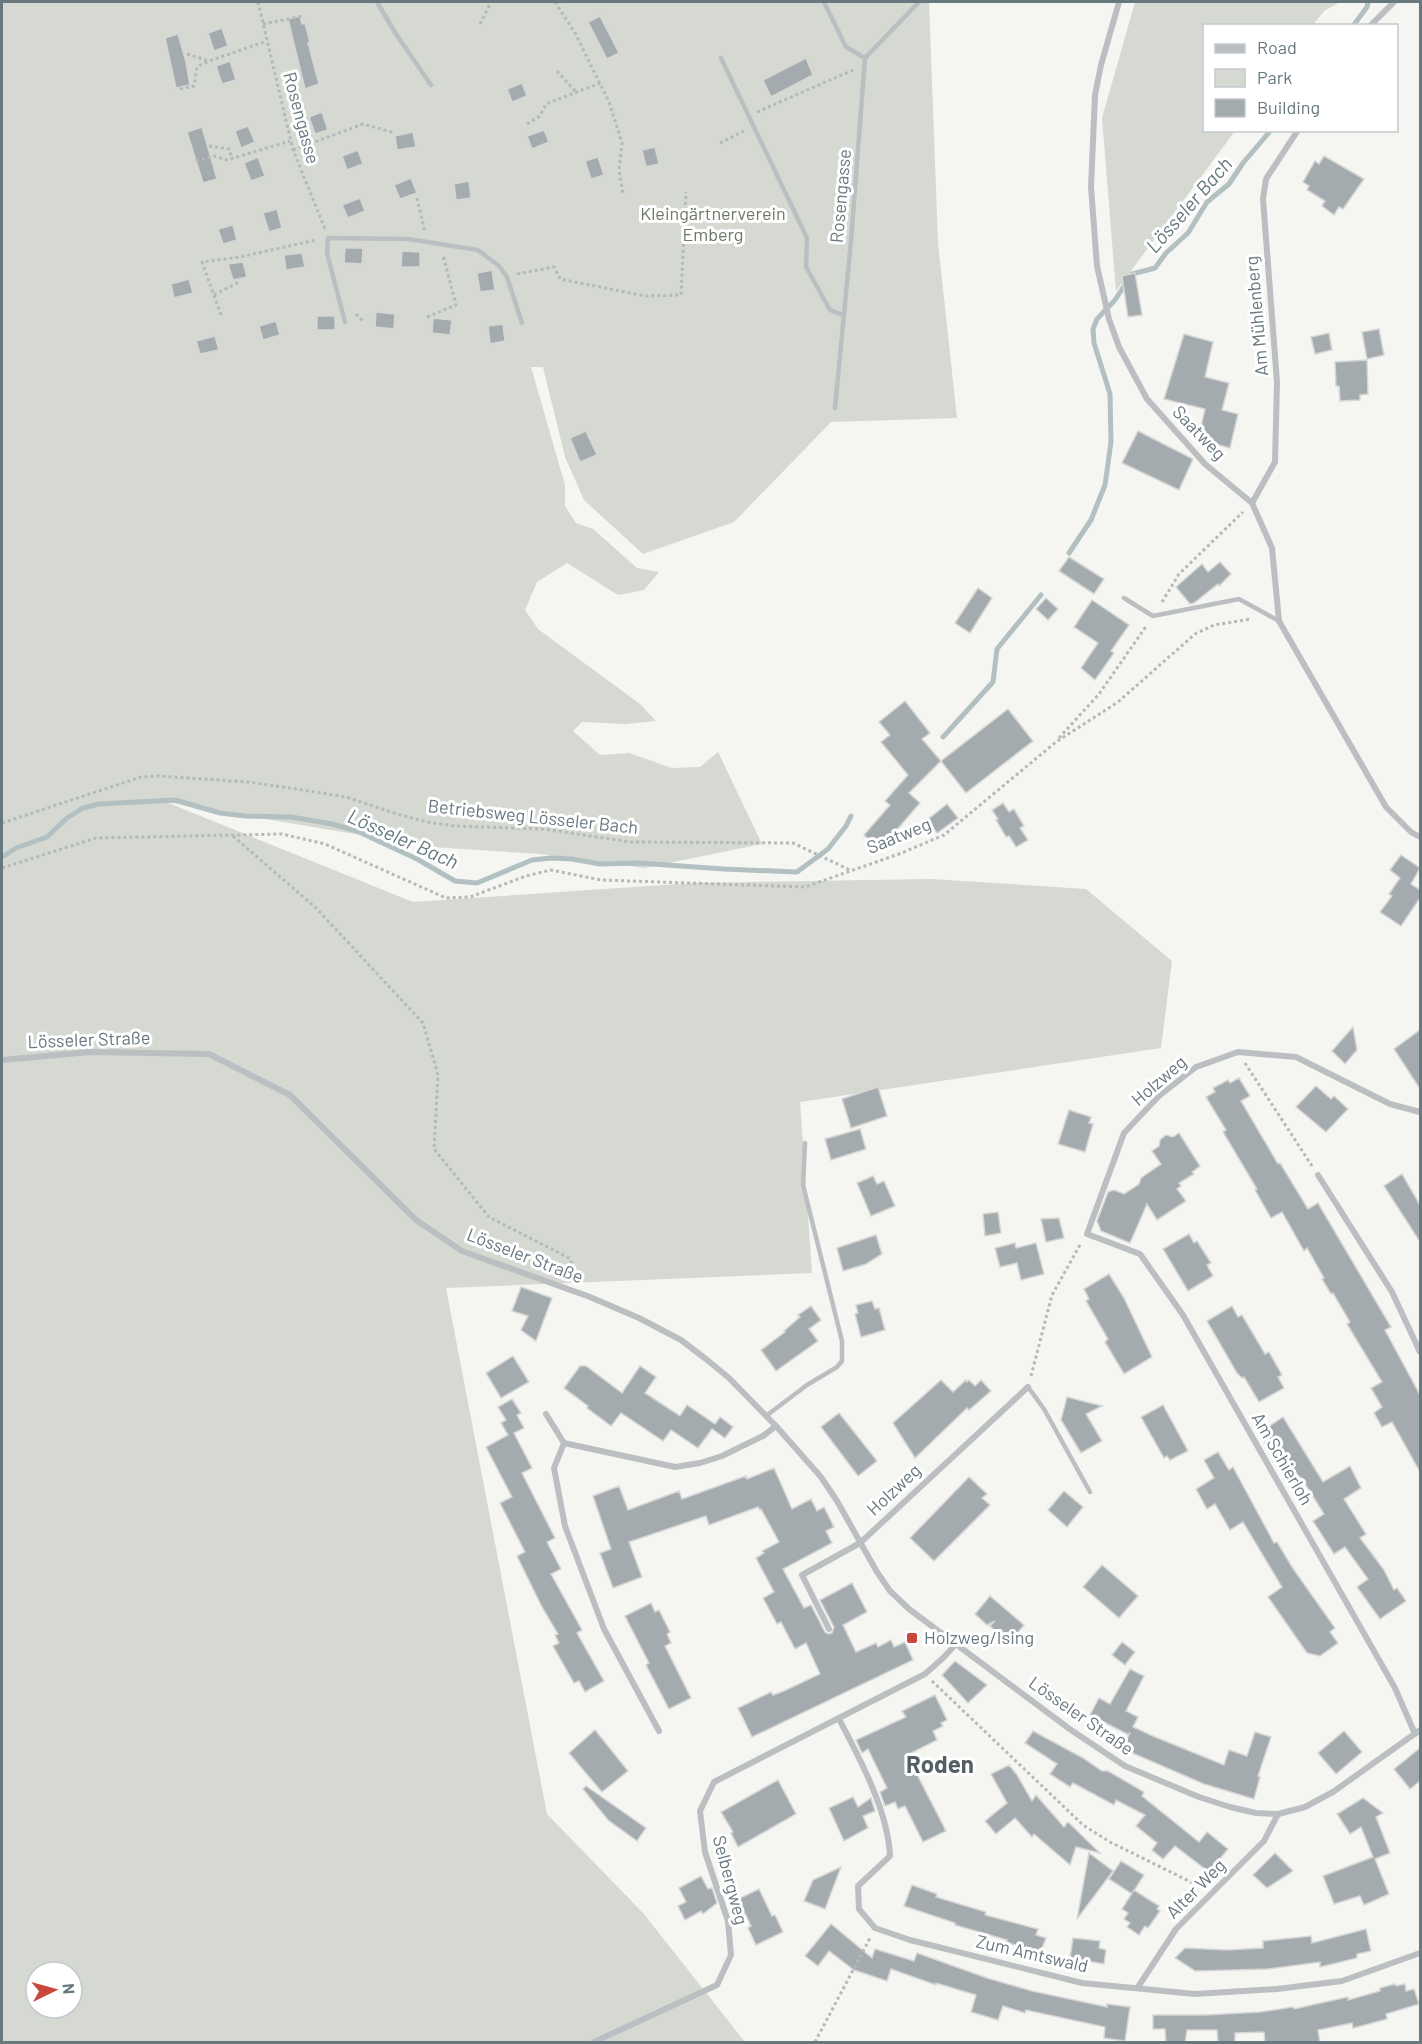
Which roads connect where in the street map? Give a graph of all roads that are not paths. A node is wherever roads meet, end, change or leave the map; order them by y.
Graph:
1 (377, 2) edge
2 (824, 2) edge
3 (919, 2) edge
4 (1119, 2) edge
5 (1395, 2) edge
6 (1372, 24) edge
7 (721, 58) dead end
8 (865, 61) junction
9 (431, 85) dead end
10 (1297, 132) edge
11 (843, 315) junction
12 (345, 322) dead end
13 (522, 323) dead end
14 (835, 408) dead end
15 (1252, 503) junction
16 (1124, 598) dead end
17 (1279, 621) junction
18 (1420, 837) edge
19 (2, 1060) edge
20 (1420, 1112) edge
21 (805, 1143) dead end
22 (1318, 1174) road end
23 (1086, 1234) joint
24 (1420, 1352) edge
25 (1028, 1387) joint
26 (546, 1414) dead end
27 (766, 1416) junction
28 (776, 1426) junction
29 (564, 1443) junction
30 (1090, 1492) dead end
31 (860, 1543) junction
32 (829, 1629) dead end
33 (956, 1644) junction
34 (839, 1719) junction
35 (659, 1731) dead end
36 (1418, 1732) edge
37 (1278, 1814) junction
38 (1420, 1953) edge
39 (1138, 1987) junction
40 (594, 2043) edge

1 - 9 lane
2 - 8 lane
3 - 8 lane
4 - 15 street, Saatweg
5 - 6 street
7 - 11 lane
8 - 11 lane, Rosengasse
10 - 15 street, Am Mühlenberg
11 - 14 lane, Rosengasse
12 - 13 lane
15 - 17 street, Saatweg
16 - 17 lane
17 - 18 street, Saatweg
19 - 27 street, Lösseler Straße
20 - 23 street, Holzweg
21 - 27 lane
22 - 24 street
23 - 36 street, Am Schierloh
25 - 30 lane
25 - 31 street, Holzweg
26 - 29 street
27 - 28 street, Lösseler Straße
28 - 29 street
28 - 31 street, Lösseler Straße
29 - 35 street
31 - 32 street
31 - 33 street, Lösseler Straße
33 - 34 street, Selbergweg
33 - 37 street, Lösseler Straße
34 - 39 street, Zum Amtswald
34 - 40 street, Selbergweg
36 - 37 street, Lösseler Straße
37 - 39 street, Alter Weg
38 - 39 street, Zum Amtswald

